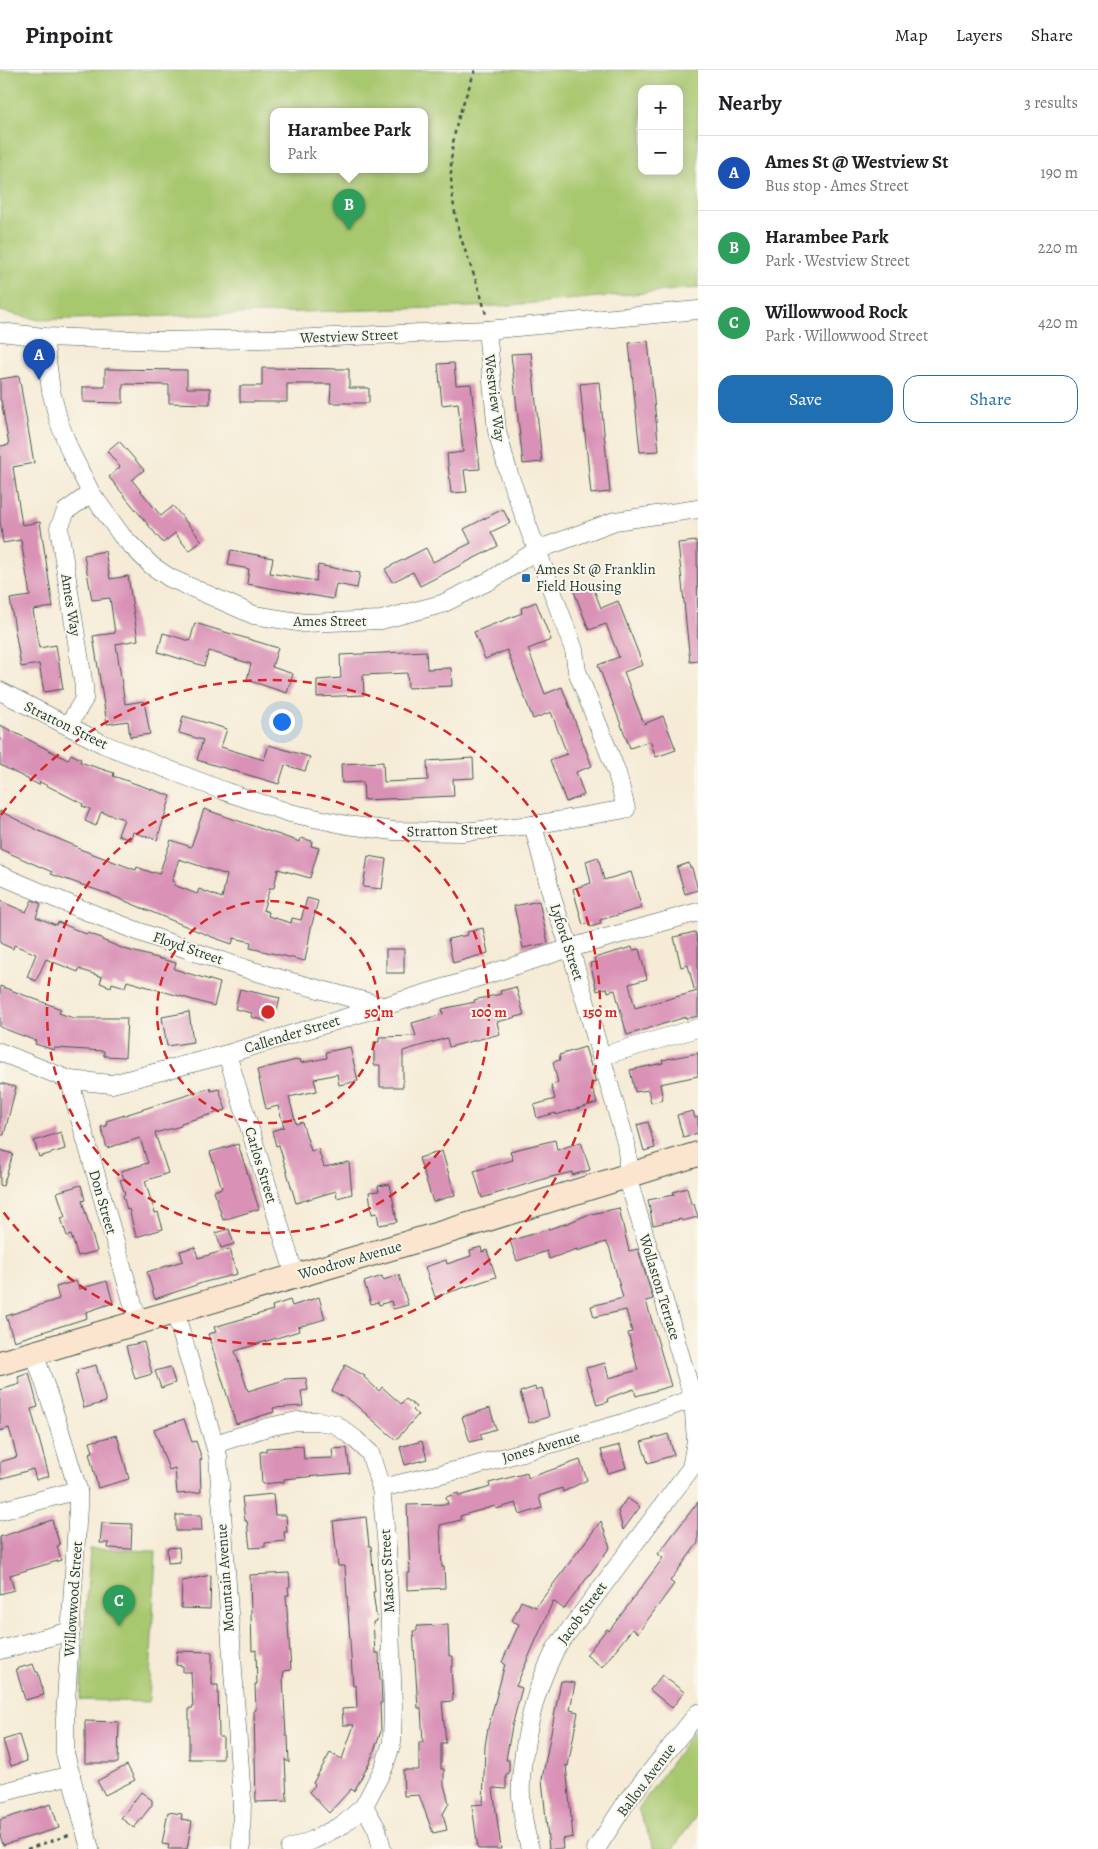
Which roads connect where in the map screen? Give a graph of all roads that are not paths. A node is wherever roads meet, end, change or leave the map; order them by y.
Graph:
1 (698, 310) edge
2 (487, 323) junction
3 (0, 332) edge
4 (44, 337) junction
5 (91, 494) junction
6 (698, 509) edge
7 (537, 550) junction
8 (0, 691) edge
9 (68, 726) junction
10 (533, 824) junction
11 (0, 875) edge
12 (698, 912) edge
13 (570, 948) junction
14 (382, 1006) junction
15 (698, 1028) edge
16 (0, 1052) edge
17 (227, 1054) junction
18 (602, 1056) junction
19 (70, 1080) junction
20 (698, 1154) edge
21 (627, 1176) junction
22 (295, 1276) junction
23 (175, 1312) junction
24 (138, 1322) junction
25 (34, 1352) junction
26 (0, 1363) edge
27 (696, 1398) edge
28 (215, 1444) junction
29 (381, 1488) junction
30 (78, 1490) junction
31 (0, 1511) edge
32 (71, 1631) junction
33 (0, 1650) edge
34 (698, 1712) edge
35 (71, 1775) junction
36 (0, 1793) edge
37 (364, 1806) junction
38 (90, 1849) edge
39 (241, 1849) edge
40 (290, 1849) edge
41 (382, 1849) edge
42 (530, 1849) edge
43 (596, 1849) edge

1 - 2 street, Westview Street
2 - 4 street, Westview Street
2 - 7 street, Westview Way
3 - 4 street, Westview Street
4 - 5 street, Ames Street
5 - 7 street, Ames Street
5 - 9 street, Ames Way
6 - 7 street, Ames Street
7 - 10 street, Stratton Street
8 - 9 street, Stratton Street
9 - 10 street, Stratton Street
10 - 13 street, Lyford Street
11 - 14 street, Floyd Street
12 - 13 street, Callender Street
13 - 14 street, Callender Street
13 - 18 street, Lyford Street
14 - 17 street, Callender Street
15 - 18 street
16 - 19 street, Callender Street
17 - 19 street, Callender Street
17 - 22 street, Carlos Street
18 - 21 street, Lyford Street
19 - 24 street, Don Street
20 - 21 street, Woodrow Avenue
21 - 22 street, Woodrow Avenue
21 - 27 street, Wollaston Terrace
22 - 23 street, Woodrow Avenue
23 - 24 street, Woodrow Avenue
23 - 28 street, Mountain Avenue
24 - 25 street, Woodrow Avenue
25 - 26 street, Woodrow Avenue
25 - 30 street, Willowwood Street
27 - 29 street, Jones Avenue
27 - 42 street, Jacob Street
28 - 29 street, Mascot Street
28 - 39 street, Mountain Avenue
29 - 37 street, Mascot Street
30 - 31 street
30 - 32 street, Willowwood Street
32 - 33 street
32 - 35 street, Willowwood Street
34 - 43 street, Ballou Avenue
35 - 36 street
35 - 38 street, Willowwood Street
37 - 40 street
37 - 41 street

